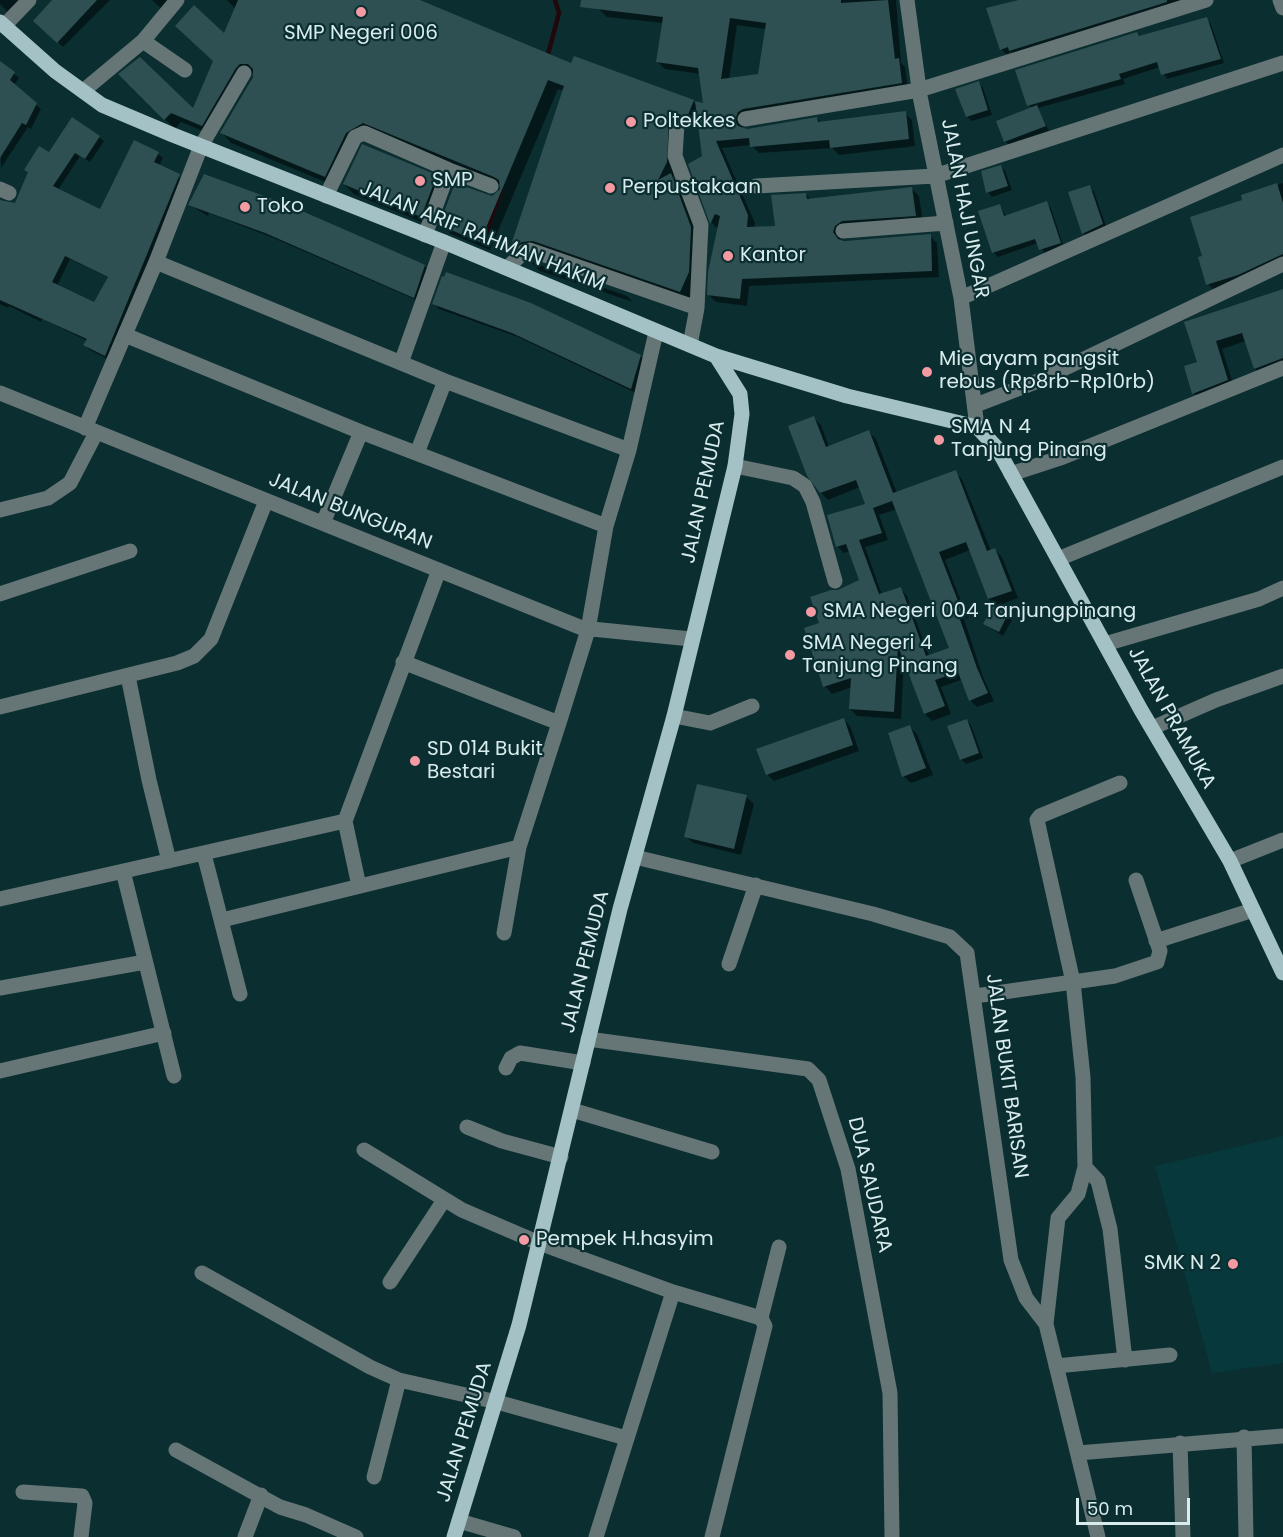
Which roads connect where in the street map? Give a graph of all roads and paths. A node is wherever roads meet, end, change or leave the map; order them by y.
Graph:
1 (29, 0) edge
2 (177, 0) edge
3 (907, 0) edge
4 (1206, 0) edge
5 (1280, 0) edge
6 (1283, 8) edge
7 (2, 24) edge
8 (143, 41) junction
9 (1283, 63) edge
10 (185, 69) dead end
11 (244, 73) dead end
12 (919, 90) junction
13 (83, 91) junction
14 (746, 119) dead end
15 (677, 124) dead end
16 (201, 146) junction
17 (1283, 155) edge
18 (449, 170) junction
19 (935, 176) junction
20 (491, 186) dead end
21 (756, 186) dead end
22 (326, 196) junction
23 (946, 223) junction
24 (843, 231) dead end
25 (424, 235) junction
26 (444, 242) junction
27 (156, 262) junction
28 (1283, 264) edge
29 (507, 268) junction
30 (961, 298) junction
31 (697, 309) junction
32 (656, 332) junction
33 (125, 336) junction
34 (690, 345) junction
35 (716, 356) junction
36 (401, 363) junction
37 (1283, 368) edge
38 (760, 369) junction
39 (445, 381) junction
40 (740, 394) junction
41 (5, 399) edge
42 (976, 405) junction
43 (977, 427) junction
44 (90, 430) junction
45 (361, 432) junction
46 (629, 450) junction
47 (417, 453) junction
48 (735, 466) junction
49 (1283, 467) edge
50 (1011, 474) junction
51 (267, 501) junction
52 (0, 510) edge
53 (323, 523) junction
54 (606, 526) junction
55 (129, 552) dead end
56 (1058, 559) junction
57 (439, 570) junction
58 (835, 581) dead end
59 (1283, 588) edge
60 (0, 594) edge
61 (588, 630) junction
62 (691, 639) junction
63 (1105, 644) junction
64 (403, 662) junction
65 (128, 676) junction
66 (1283, 676) edge
67 (752, 706) dead end
68 (0, 707) edge
69 (674, 716) junction
70 (559, 723) junction
71 (1152, 728) junction
72 (1120, 783) dead end
73 (345, 821) junction
74 (1283, 840) edge
75 (519, 847) junction
76 (204, 854) junction
77 (635, 857) junction
78 (169, 861) junction
79 (1230, 861) junction
80 (123, 871) junction
81 (1136, 880) dead end
82 (756, 885) junction
83 (359, 886) junction
84 (0, 899) edge
85 (1253, 910) junction
86 (222, 920) junction
87 (504, 933) dead end
88 (1156, 941) junction
89 (145, 962) junction
90 (729, 964) dead end
91 (1283, 973) edge
92 (1073, 982) junction
93 (0, 988) edge
94 (240, 994) dead end
95 (975, 996) junction
96 (164, 1033) junction
97 (588, 1039) junction
98 (583, 1063) junction
99 (506, 1068) dead end
100 (0, 1071) edge
101 (174, 1076) dead end
102 (572, 1110) junction
103 (467, 1127) dead end
104 (364, 1150) dead end
105 (712, 1152) dead end
106 (561, 1157) junction
107 (1085, 1167) junction
108 (444, 1200) junction
109 (539, 1243) junction
110 (779, 1247) dead end
111 (202, 1273) dead end
112 (390, 1282) dead end
113 (674, 1292) junction
114 (761, 1318) junction
115 (1046, 1324) junction
116 (1170, 1355) dead end
117 (1125, 1360) junction
118 (1056, 1366) junction
119 (399, 1380) junction
120 (497, 1402) junction
121 (1283, 1436) edge
122 (1244, 1437) junction
123 (626, 1438) junction
124 (1180, 1443) junction
125 (176, 1450) dead end
126 (1078, 1453) junction
127 (374, 1477) dead end
128 (23, 1492) dead end
129 (261, 1495) junction
130 (459, 1521) junction
131 (81, 1537) edge
132 (244, 1537) edge
133 (356, 1537) edge
134 (454, 1537) edge
135 (514, 1537) edge
136 (596, 1537) edge
137 (712, 1537) edge
138 (892, 1537) edge
139 (1098, 1537) edge
140 (1183, 1537) edge
141 (1246, 1537) edge

1 - 7 street
2 - 8 street
3 - 12 street, JALAN HAJI UNGAR
4 - 12 street
5 - 6 street
7 - 13 main road, JALAN ARIF RAHMAN HAKIM
8 - 10 street
8 - 13 street
9 - 19 street
11 - 16 street
12 - 14 street
12 - 19 street, JALAN HAJI UNGAR
13 - 16 main road, JALAN ARIF RAHMAN HAKIM
15 - 31 street
16 - 22 main road, JALAN ARIF RAHMAN HAKIM
16 - 27 street
17 - 30 street
18 - 20 street
18 - 22 street
18 - 25 street
19 - 21 street
19 - 23 street, JALAN HAJI UNGAR
22 - 25 main road, JALAN ARIF RAHMAN HAKIM
23 - 24 street
23 - 30 street, JALAN HAJI UNGAR
25 - 26 main road, JALAN ARIF RAHMAN HAKIM
26 - 29 main road, JALAN ARIF RAHMAN HAKIM
26 - 36 street
27 - 33 street
27 - 36 street
28 - 42 street
29 - 31 street
29 - 32 main road, JALAN ARIF RAHMAN HAKIM
30 - 42 street, JALAN HAJI UNGAR
31 - 34 street
32 - 34 main road, JALAN ARIF RAHMAN HAKIM
32 - 46 street
33 - 44 street
33 - 45 street
34 - 35 main road, JALAN ARIF RAHMAN HAKIM
35 - 38 main road, JALAN ARIF RAHMAN HAKIM
35 - 40 main road
36 - 39 street
37 - 50 street
38 - 40 main road
38 - 43 main road, JALAN ARIF RAHMAN HAKIM
39 - 46 street
39 - 47 street
40 - 48 main road, JALAN PEMUDA
41 - 44 street, JALAN BUNGURAN
42 - 43 street, JALAN HAJI UNGAR
43 - 50 main road, JALAN PRAMUKA
44 - 51 street, JALAN BUNGURAN
44 - 52 street
45 - 47 street
45 - 53 street
46 - 54 street
47 - 54 street
48 - 58 street
48 - 62 main road, JALAN PEMUDA
49 - 56 street
50 - 56 main road, JALAN PRAMUKA
51 - 53 street, JALAN BUNGURAN
51 - 65 street
53 - 57 street, JALAN BUNGURAN
54 - 61 street
55 - 60 street
56 - 63 main road, JALAN PRAMUKA
57 - 61 street, JALAN BUNGURAN
57 - 64 street
59 - 63 street
61 - 62 street, JALAN BUNGURAN
61 - 70 street
62 - 69 main road, JALAN PEMUDA
63 - 71 main road, JALAN PRAMUKA
64 - 70 street
64 - 73 street
65 - 68 street
65 - 78 street
66 - 71 street
67 - 69 street
69 - 77 main road, JALAN PEMUDA
70 - 75 street
71 - 79 main road, JALAN PRAMUKA
72 - 92 street
73 - 76 street
73 - 83 street
74 - 79 street
75 - 83 street
75 - 87 street
76 - 78 street
76 - 86 street
77 - 82 street, JALAN BUKIT BARISAN
77 - 97 main road, JALAN PEMUDA
78 - 80 street
79 - 85 main road, JALAN PRAMUKA
80 - 84 street
80 - 89 street
81 - 88 street
82 - 90 street
82 - 95 street, JALAN BUKIT BARISAN
83 - 86 street
85 - 88 street
85 - 91 main road, JALAN PRAMUKA
86 - 94 street
88 - 92 street
89 - 93 street
89 - 96 street
92 - 95 street
92 - 107 street
95 - 115 street, JALAN BUKIT BARISAN
96 - 100 street
96 - 101 street
97 - 98 main road, JALAN PEMUDA
97 - 138 street, DUA SAUDARA
98 - 99 street
98 - 102 main road, JALAN PEMUDA
102 - 105 street
102 - 106 main road, JALAN PEMUDA
103 - 106 street
104 - 108 street
106 - 109 main road, JALAN PEMUDA
107 - 115 street
107 - 117 street
108 - 109 street
108 - 112 street
109 - 113 street
109 - 120 main road, JALAN PEMUDA
110 - 114 street
111 - 119 street
113 - 114 street
113 - 123 street
114 - 137 street
115 - 118 street, JALAN BUKIT BARISAN
116 - 117 street
117 - 118 street
118 - 126 street, JALAN BUKIT BARISAN
119 - 120 street
119 - 127 street
120 - 123 street
120 - 130 main road, JALAN PEMUDA
121 - 122 street
122 - 124 street
122 - 141 street
123 - 136 street
124 - 126 street
124 - 140 street
125 - 129 street
126 - 139 street, JALAN BUKIT BARISAN
128 - 131 street
129 - 132 street
129 - 133 street
130 - 134 main road, JALAN PEMUDA
130 - 135 street

